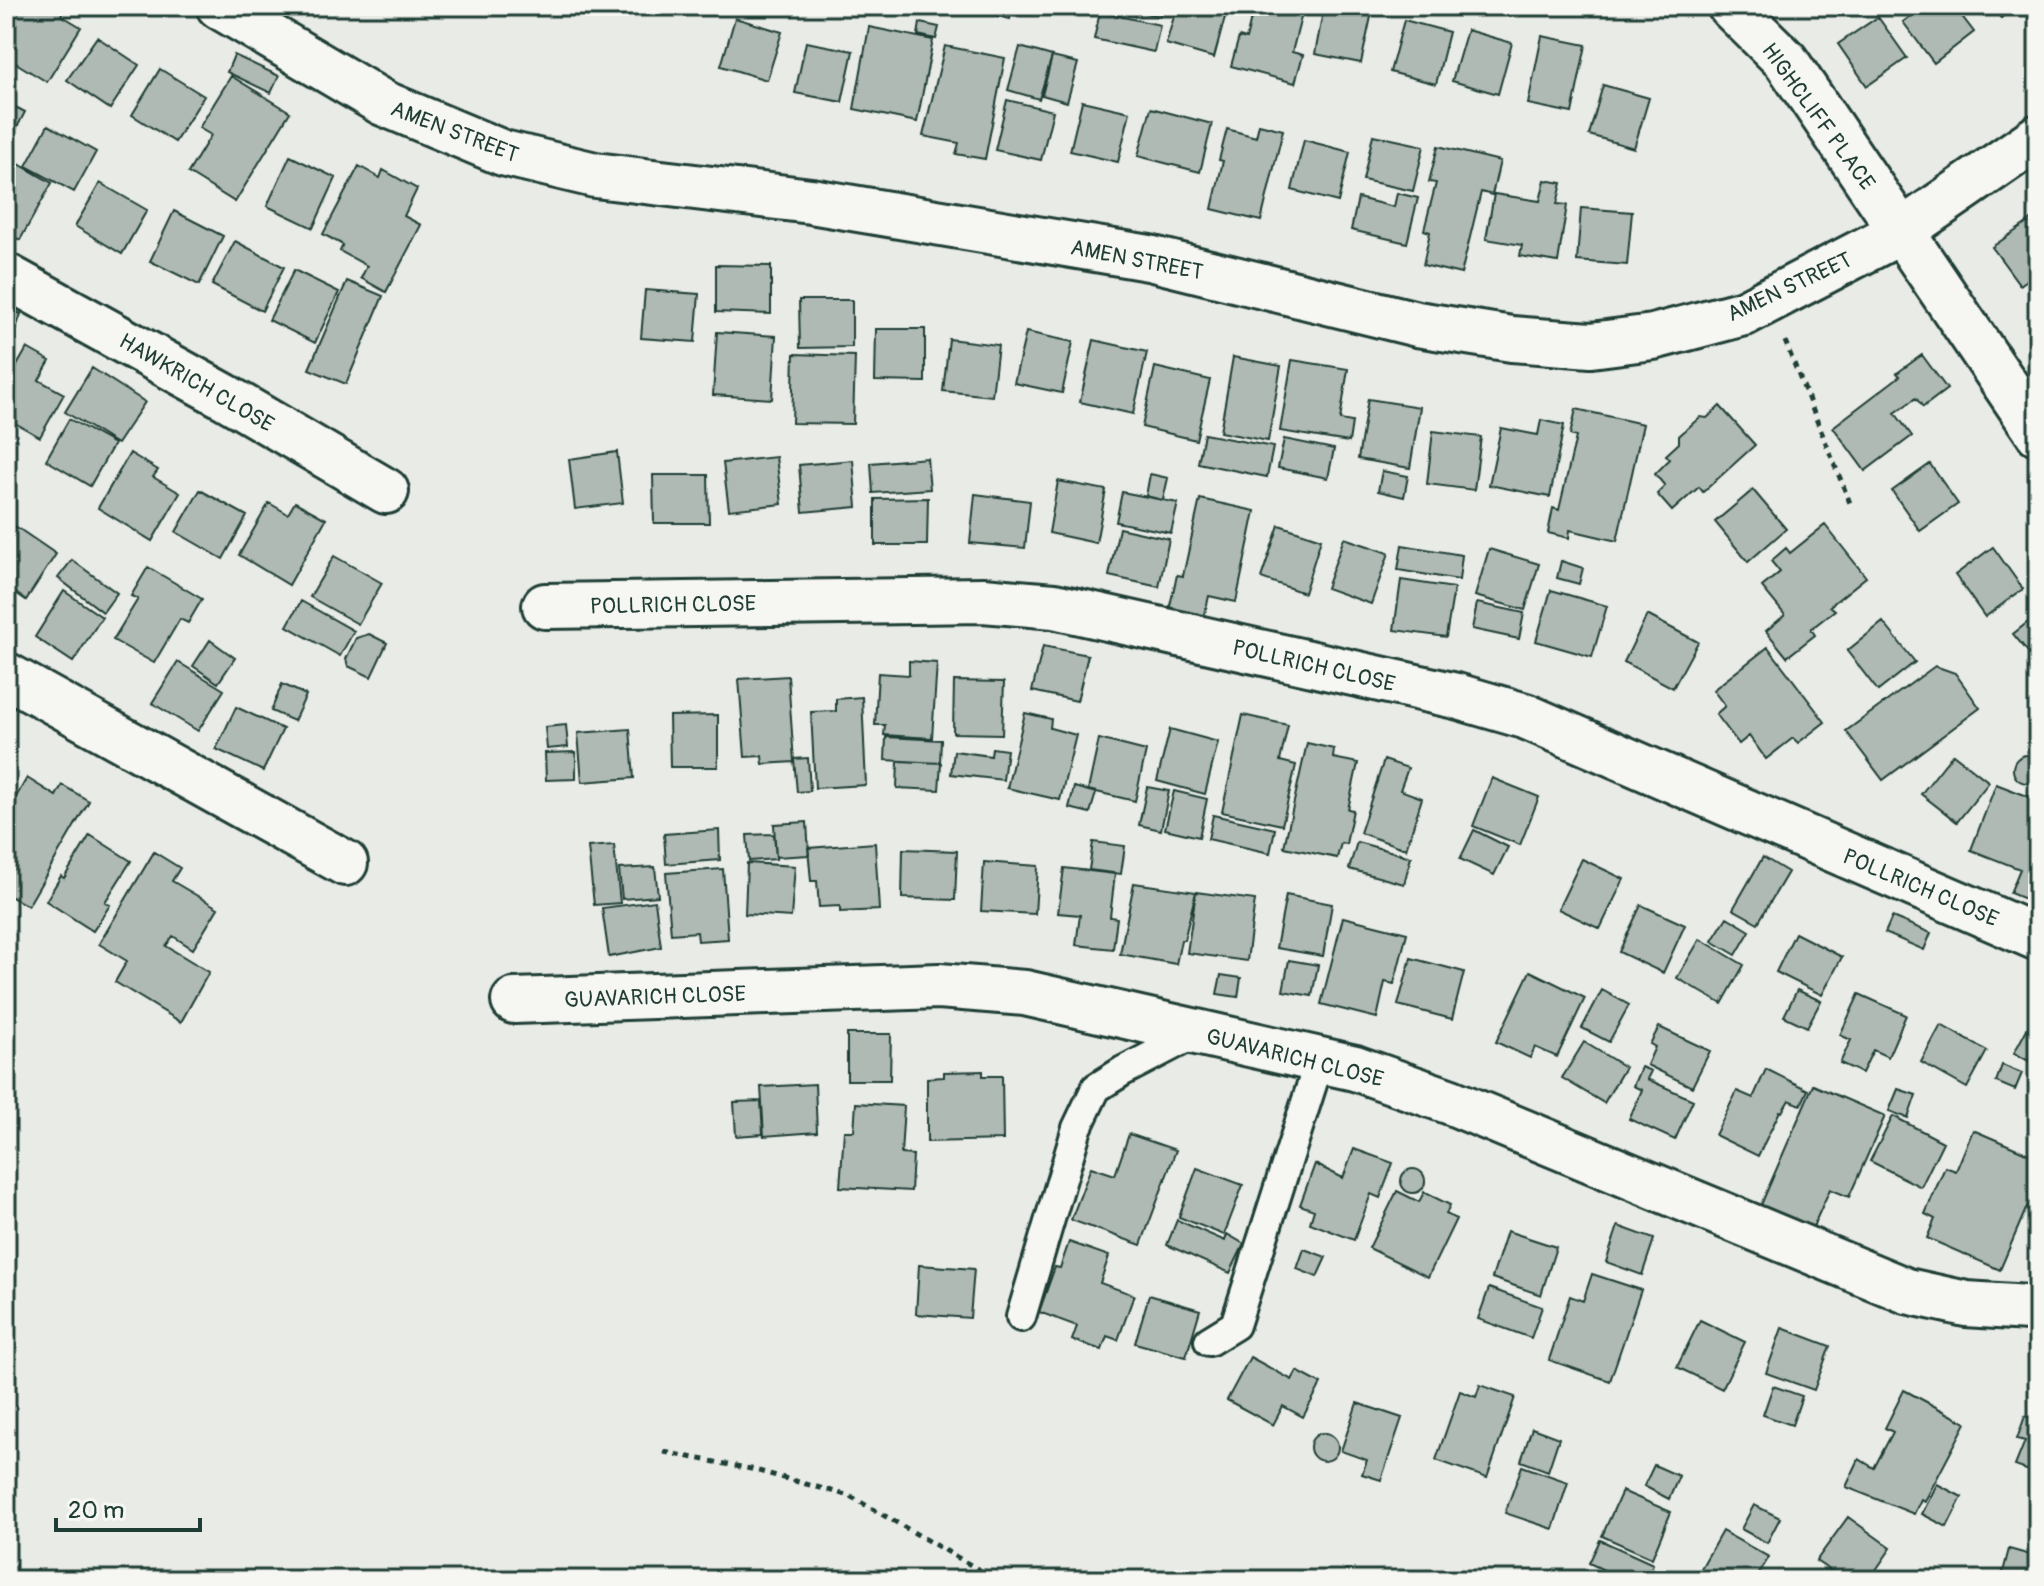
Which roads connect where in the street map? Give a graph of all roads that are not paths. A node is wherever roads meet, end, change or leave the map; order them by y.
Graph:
1 (219, 6) edge
2 (1730, 6) edge
3 (2038, 137) edge
4 (1902, 231) junction
5 (6, 276) edge
6 (2038, 433) edge
7 (386, 491) dead end
8 (545, 606) dead end
9 (6, 675) edge
10 (345, 863) dead end
11 (2038, 938) edge
12 (514, 1001) dead end
13 (1198, 1032) junction
14 (1320, 1059) junction
15 (2038, 1305) edge
16 (1021, 1317) dead end
17 (1209, 1341) dead end

1 - 4 street, AMEN STREET
2 - 4 street, HIGHCLIFF PLACE
3 - 4 street, AMEN STREET
4 - 6 street, HIGHCLIFF PLACE
5 - 7 street, HAWKRICH CLOSE
8 - 11 street, POLLRICH CLOSE
9 - 10 street
12 - 13 street, GUAVARICH CLOSE
13 - 14 street, GUAVARICH CLOSE
13 - 16 lane
14 - 15 street, GUAVARICH CLOSE
14 - 17 lane

